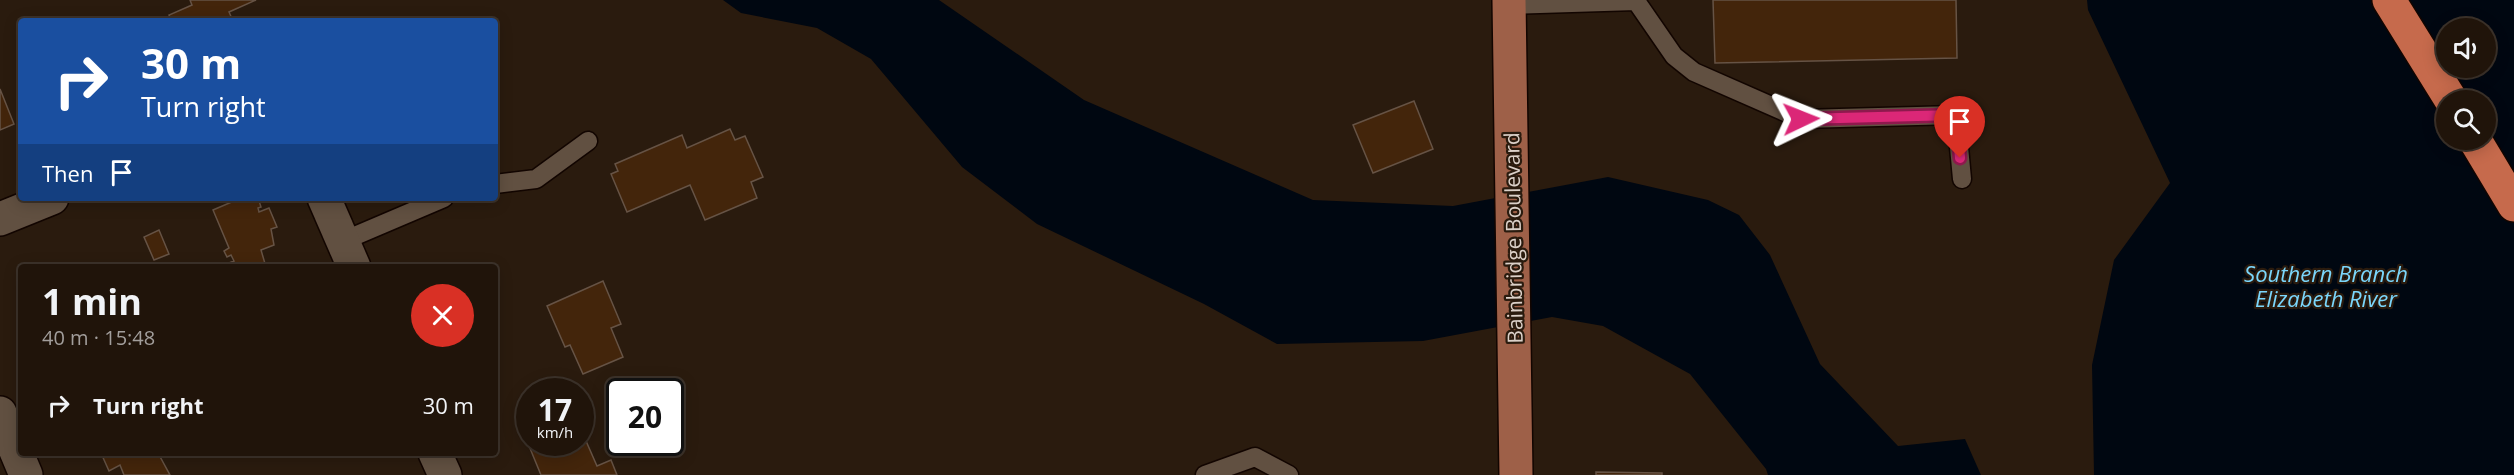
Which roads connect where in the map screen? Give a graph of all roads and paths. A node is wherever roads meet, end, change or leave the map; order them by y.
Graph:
1 (2389, 0) edge
2 (1509, 2) edge
3 (2445, 90) edge
4 (588, 141) dead end
5 (2481, 150) edge
6 (1962, 179) dead end
7 (498, 184) edge
8 (45, 201) edge
9 (325, 201) edge
10 (439, 201) edge
11 (2514, 205) edge
12 (0, 219) edge
13 (348, 254) edge
14 (0, 413) edge
15 (18, 456) edge
16 (18, 456) edge
17 (436, 456) edge
18 (26, 475) edge
19 (445, 475) edge
20 (1205, 475) edge
21 (1289, 475) edge
22 (1516, 475) edge

1 - 3 highway
2 - 6 lane
2 - 22 main road, Bainbridge Boulevard
4 - 7 lane
5 - 11 highway
8 - 12 street
9 - 13 street
10 - 13 lane
14 - 16 street
15 - 18 street
17 - 19 street
20 - 21 lane

